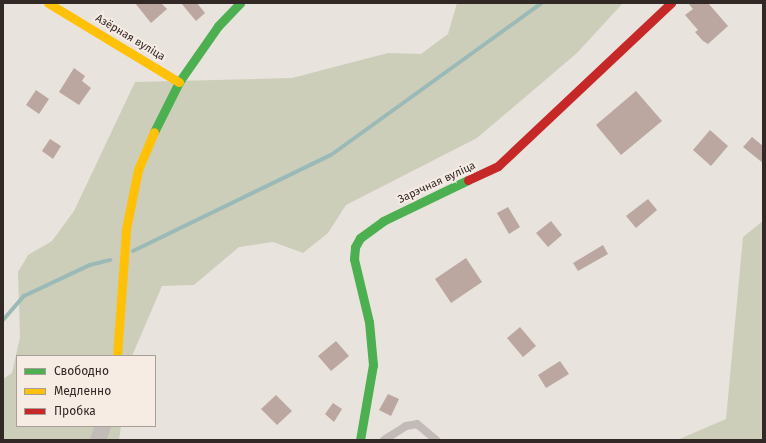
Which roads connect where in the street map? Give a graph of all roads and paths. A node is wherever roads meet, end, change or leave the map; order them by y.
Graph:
1 (48, 3) edge
2 (240, 3) edge
3 (671, 3) edge
4 (179, 82) junction
5 (117, 355) edge
6 (103, 427) edge
7 (98, 440) edge
8 (360, 440) edge
9 (384, 440) edge
10 (436, 440) edge

1 - 4 street, Азёрная вуліца
2 - 4 street
3 - 8 street, Зарэчная вуліца
4 - 5 street
6 - 7 street
9 - 10 lane

